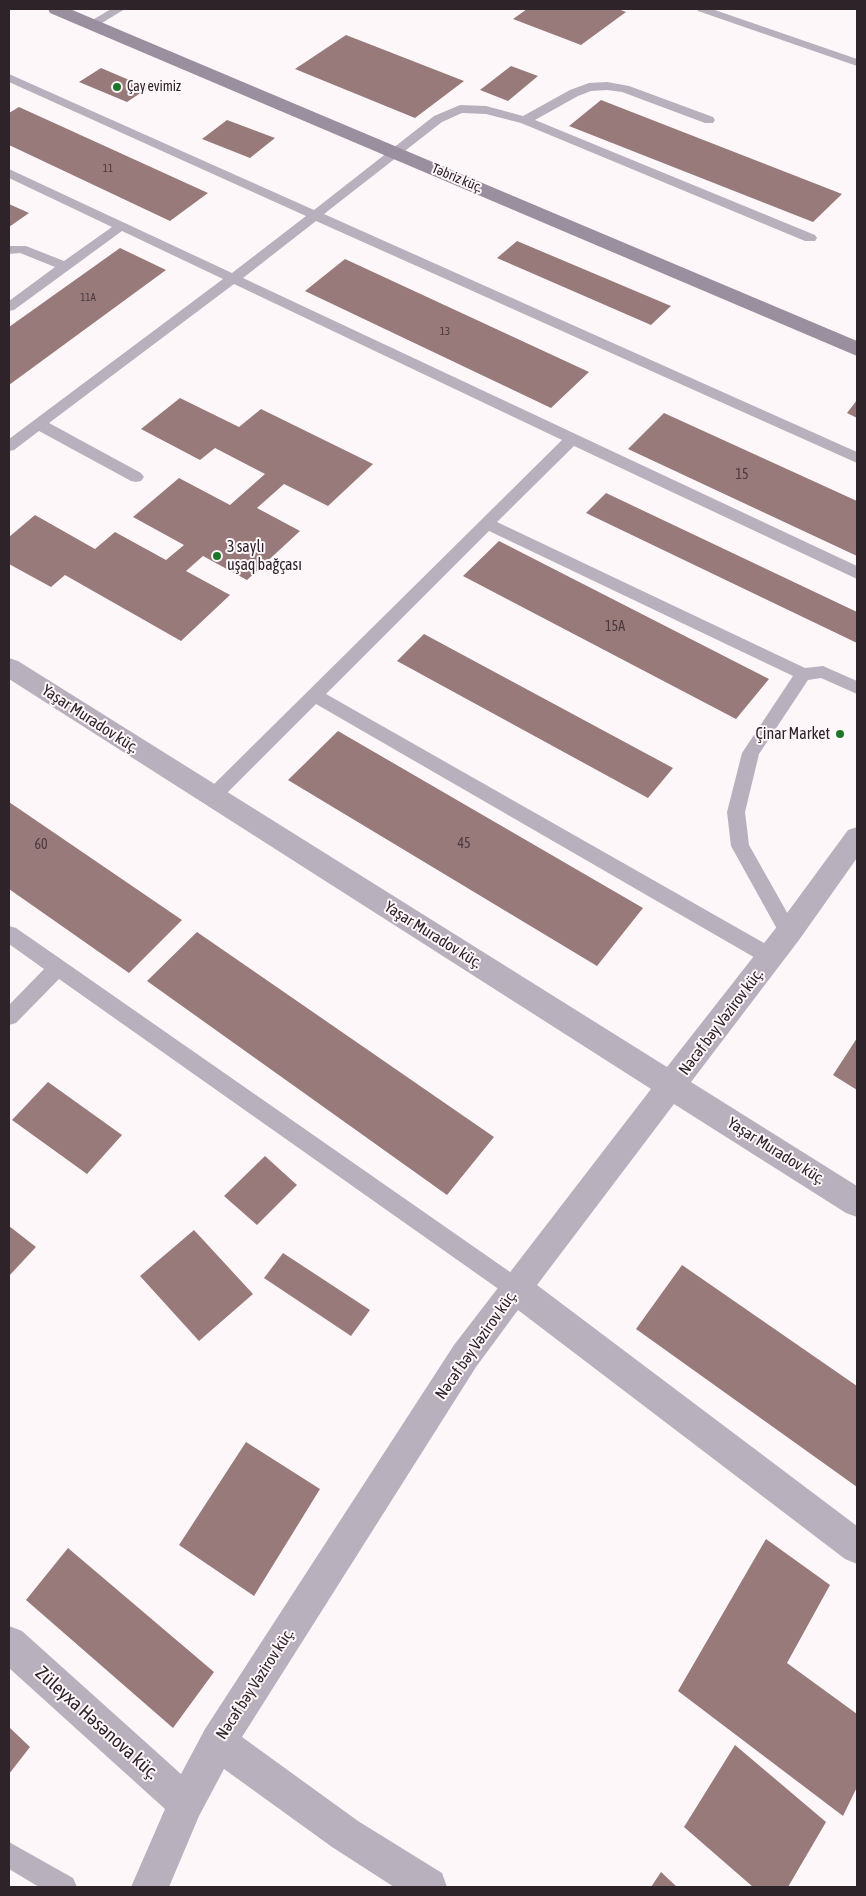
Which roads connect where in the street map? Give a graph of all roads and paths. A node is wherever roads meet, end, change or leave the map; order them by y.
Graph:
1 (56, 9) edge
2 (119, 9) edge
3 (702, 9) edge
4 (94, 24) junction
5 (857, 63) edge
6 (9, 78) edge
7 (525, 120) junction
8 (709, 120) dead end
9 (396, 152) junction
10 (10, 176) edge
11 (314, 216) junction
12 (121, 226) junction
13 (810, 238) dead end
14 (9, 250) edge
15 (65, 266) junction
16 (234, 278) junction
17 (9, 307) edge
18 (857, 349) edge
19 (39, 424) junction
20 (573, 438) junction
21 (9, 446) edge
22 (857, 458) edge
23 (136, 477) dead end
24 (487, 524) junction
25 (857, 573) edge
26 (9, 667) edge
27 (804, 674) junction
28 (857, 688) edge
29 (314, 695) junction
30 (212, 797) junction
31 (857, 838) edge
32 (9, 934) edge
33 (780, 944) junction
34 (58, 968) junction
35 (9, 1017) edge
36 (672, 1085) junction
37 (857, 1203) edge
38 (515, 1288) junction
39 (857, 1547) edge
40 (9, 1644) edge
41 (218, 1742) junction
42 (186, 1803) junction
43 (9, 1856) edge
44 (64, 1887) edge
45 (150, 1887) edge
46 (428, 1887) edge

1 - 4 main road, Təbriz küç.
2 - 4 lane
3 - 5 lane
4 - 9 main road, Təbriz küç.
6 - 11 lane
7 - 8 lane
7 - 9 lane
7 - 13 lane
9 - 11 lane
9 - 18 main road, Təbriz küç.
10 - 12 lane
11 - 16 lane
11 - 22 lane
12 - 15 lane
12 - 16 lane
14 - 15 lane
15 - 17 lane
16 - 19 lane
16 - 20 lane
19 - 21 lane
19 - 23 lane
20 - 24 lane
20 - 25 lane
24 - 27 lane
24 - 29 lane
26 - 30 street, Yaşar Muradov küç.
27 - 28 lane
27 - 33 lane
29 - 30 lane
29 - 33 lane
30 - 36 street, Yaşar Muradov küç.
31 - 33 street, Nəcəf bəy Vəzirov küç.
32 - 34 lane
33 - 36 street, Nəcəf bəy Vəzirov küç.
34 - 35 lane
34 - 38 lane
36 - 37 street, Yaşar Muradov küç.
36 - 38 street, Nəcəf bəy Vəzirov küç.
38 - 39 street
38 - 41 street, Nəcəf bəy Vəzirov küç.
40 - 42 street, Züleyxa Həsənova küç.
41 - 42 street, Nəcəf bəy Vəzirov küç.
41 - 46 street
42 - 45 street, Nəcəf bəy Vəzirov küç.
43 - 44 lane

